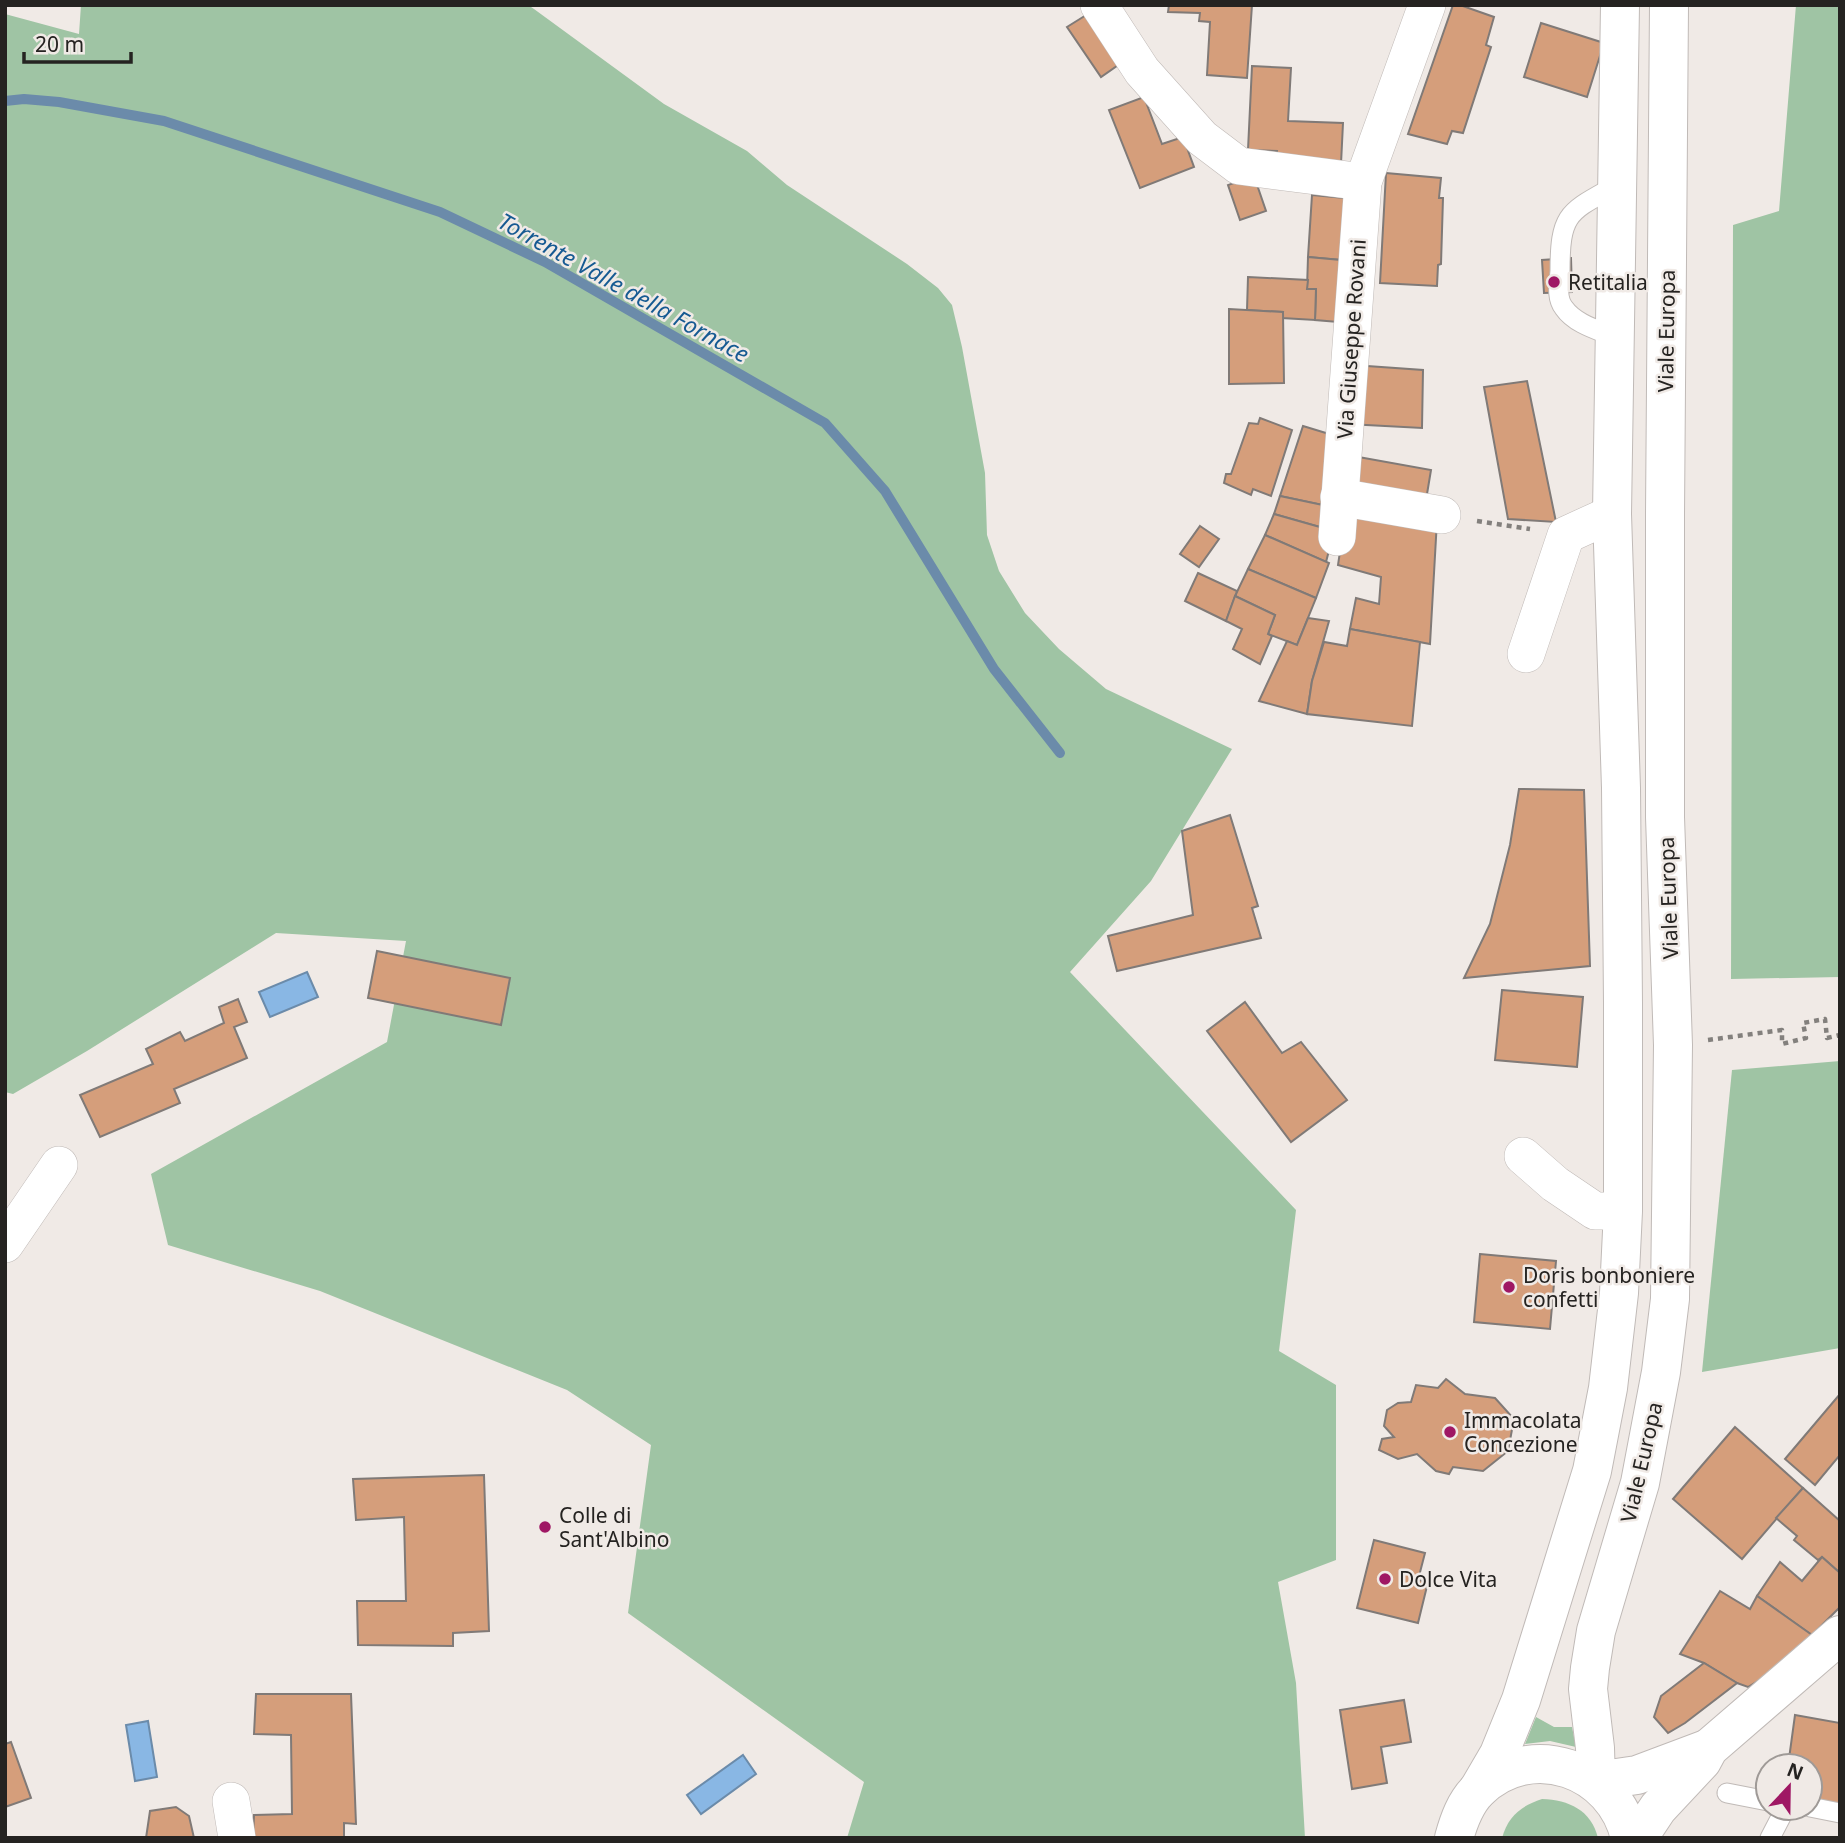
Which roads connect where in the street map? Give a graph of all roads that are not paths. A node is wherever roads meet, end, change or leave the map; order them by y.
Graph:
1 (1099, 5) edge
2 (1427, 5) edge
3 (1620, 5) edge
4 (1669, 5) edge
5 (1363, 182) junction
6 (1617, 185) junction
7 (1615, 337) junction
8 (1339, 496) junction
9 (1612, 514) junction
10 (1442, 515) road end
11 (1337, 537) dead end
12 (1526, 654) dead end
13 (1523, 1156) dead end
14 (59, 1165) dead end
15 (1623, 1211) junction
16 (5, 1244) edge
17 (1840, 1635) edge
18 (1709, 1748) junction
19 (1596, 1781) junction
20 (1478, 1790) junction
21 (1727, 1793) dead end
22 (1754, 1798) edge
23 (231, 1801) dead end
24 (1778, 1822) edge
25 (237, 1838) edge
26 (1454, 1838) edge
27 (1630, 1838) edge
28 (1638, 1838) edge
29 (1770, 1838) edge

1 - 5 street
2 - 5 street, Via Giuseppe Rovani
3 - 6 street
4 - 19 street, Viale Europa
5 - 8 street, Via Giuseppe Rovani
6 - 7 street
6 - 7 lane
7 - 9 street
8 - 10 street
8 - 11 street, Via Giuseppe Rovani
9 - 12 street
9 - 15 street
13 - 15 street
14 - 16 street
15 - 20 street
17 - 18 street
18 - 19 street
18 - 28 street
19 - 20 street
19 - 27 street
20 - 26 street
21 - 22 lane
23 - 25 street
24 - 29 lane

